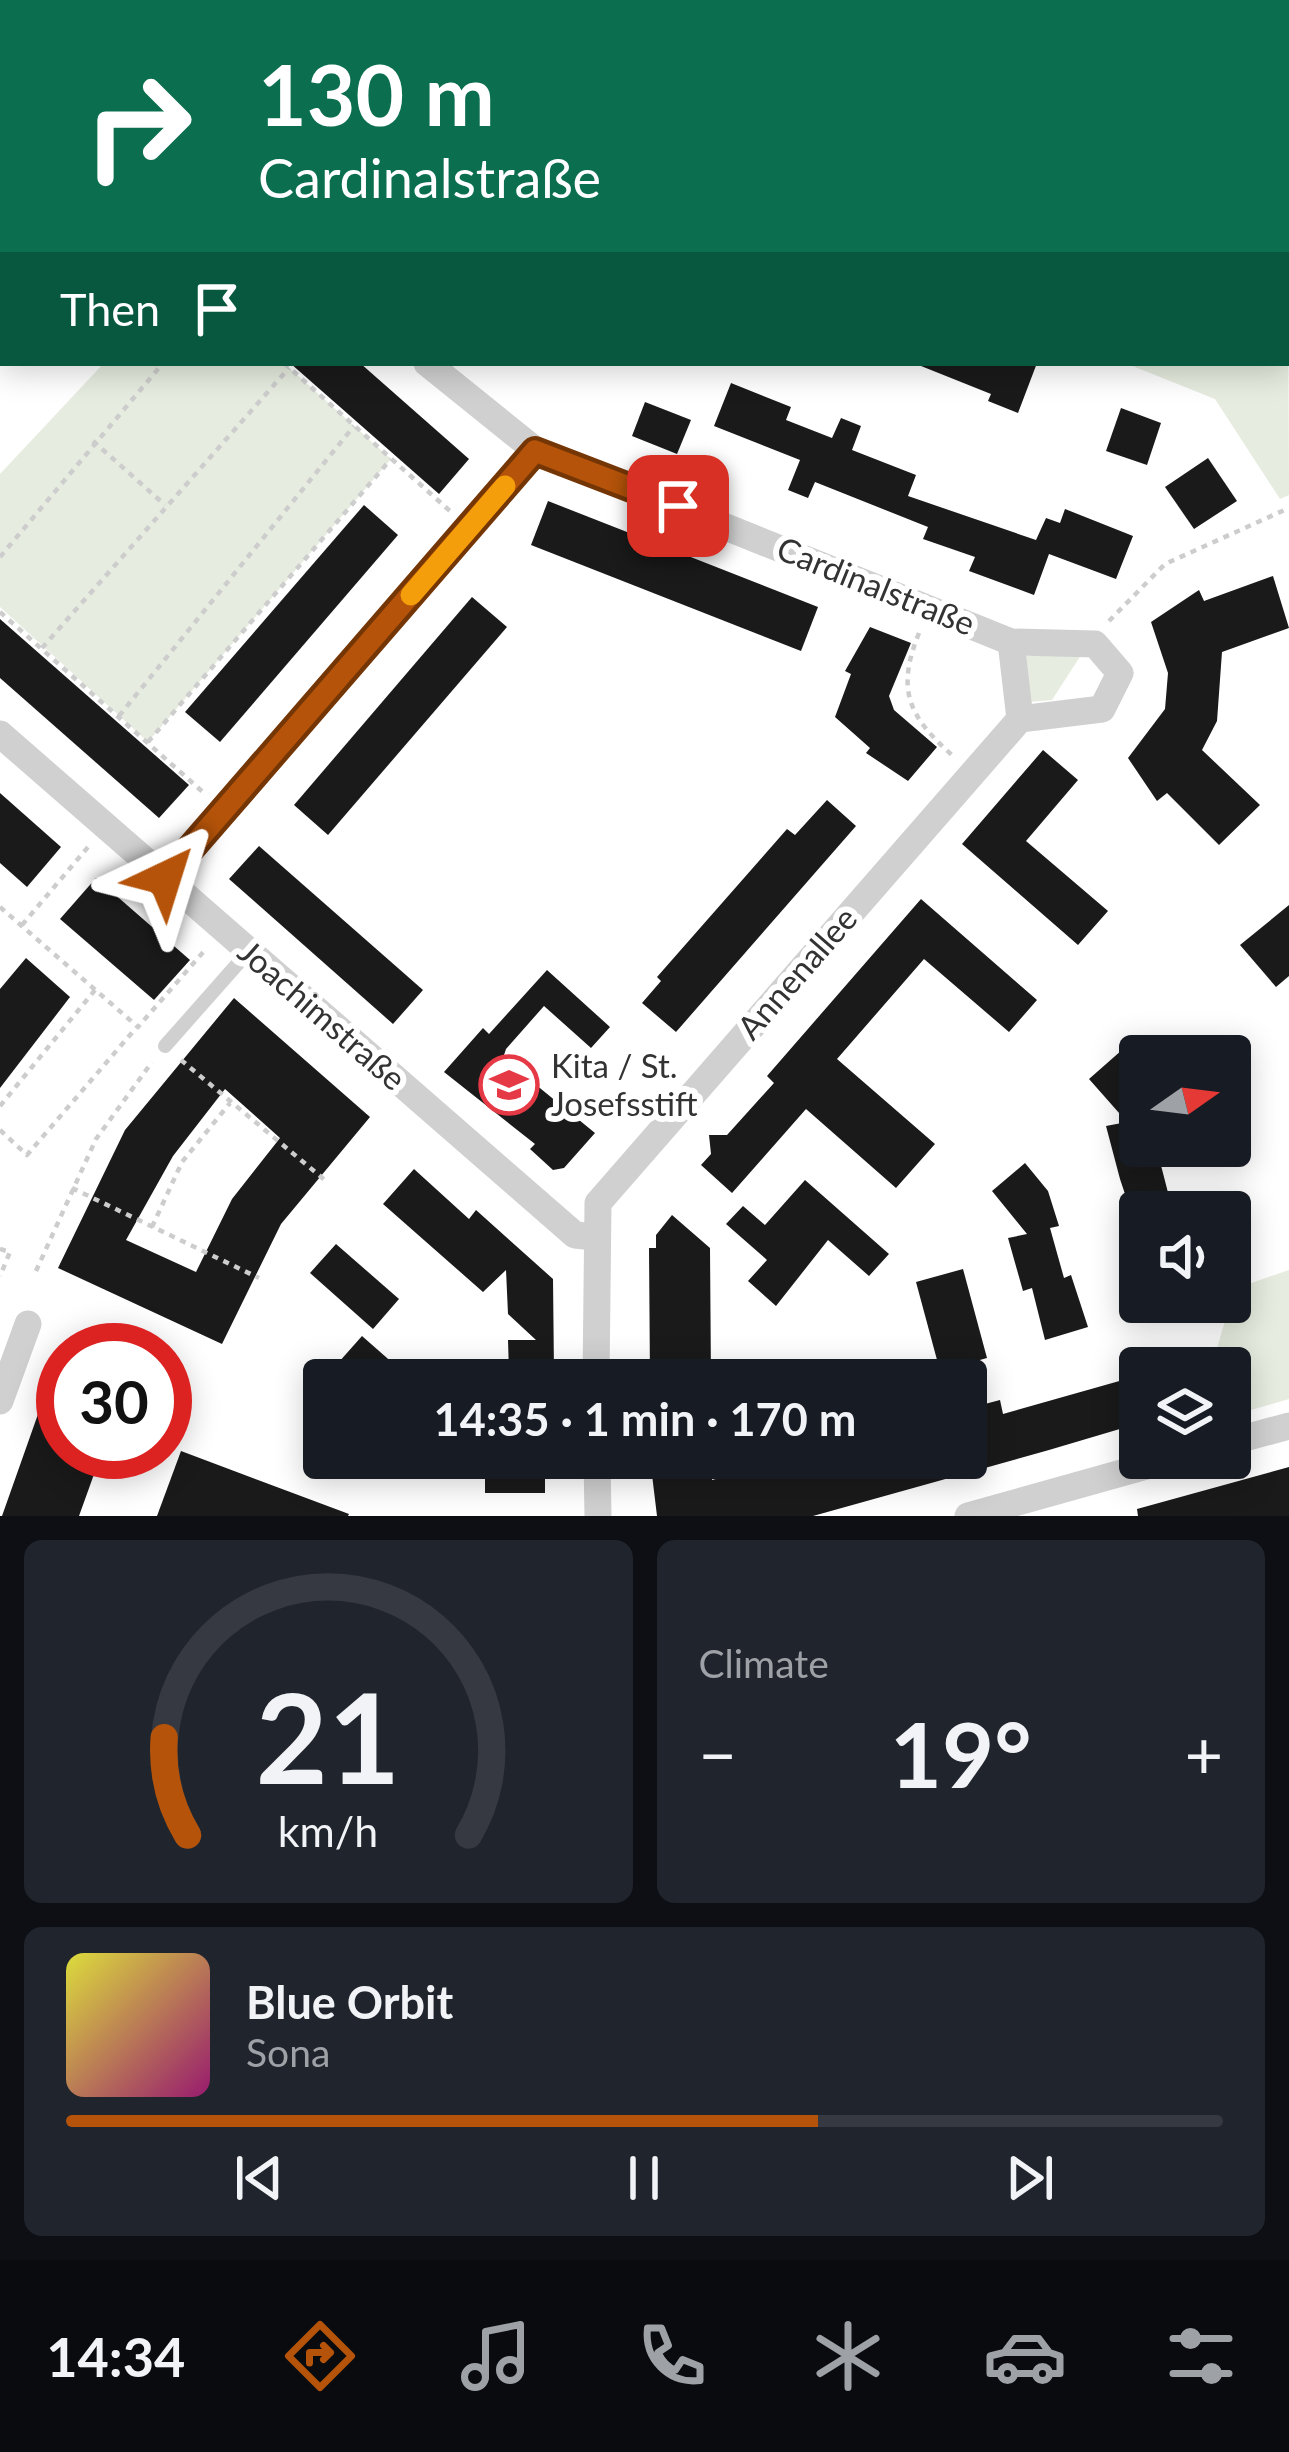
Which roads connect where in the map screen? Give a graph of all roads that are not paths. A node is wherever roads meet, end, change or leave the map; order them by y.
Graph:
1 (431, 366) edge
2 (535, 451) junction
3 (1011, 642) junction
4 (1019, 719) junction
5 (0, 734) edge
6 (165, 878) junction
7 (249, 951) junction
8 (165, 1046) road end
9 (595, 1237) junction
10 (28, 1324) dead end
11 (596, 1359) edge
12 (0, 1401) edge
13 (1289, 1426) edge
14 (1251, 1436) edge
15 (1119, 1474) edge
16 (598, 1479) edge
17 (975, 1515) edge
18 (598, 1516) edge

1 - 2 street, Cardinalstraße
2 - 3 street, Cardinalstraße
2 - 6 street
3 - 4 street
3 - 4 street
4 - 9 street, Annenallee
5 - 6 street, Joachimstraße
6 - 7 street, Joachimstraße
7 - 8 lane
7 - 9 street, Joachimstraße
9 - 11 street, Annenallee
10 - 12 street
13 - 14 street
15 - 17 street
16 - 18 street

